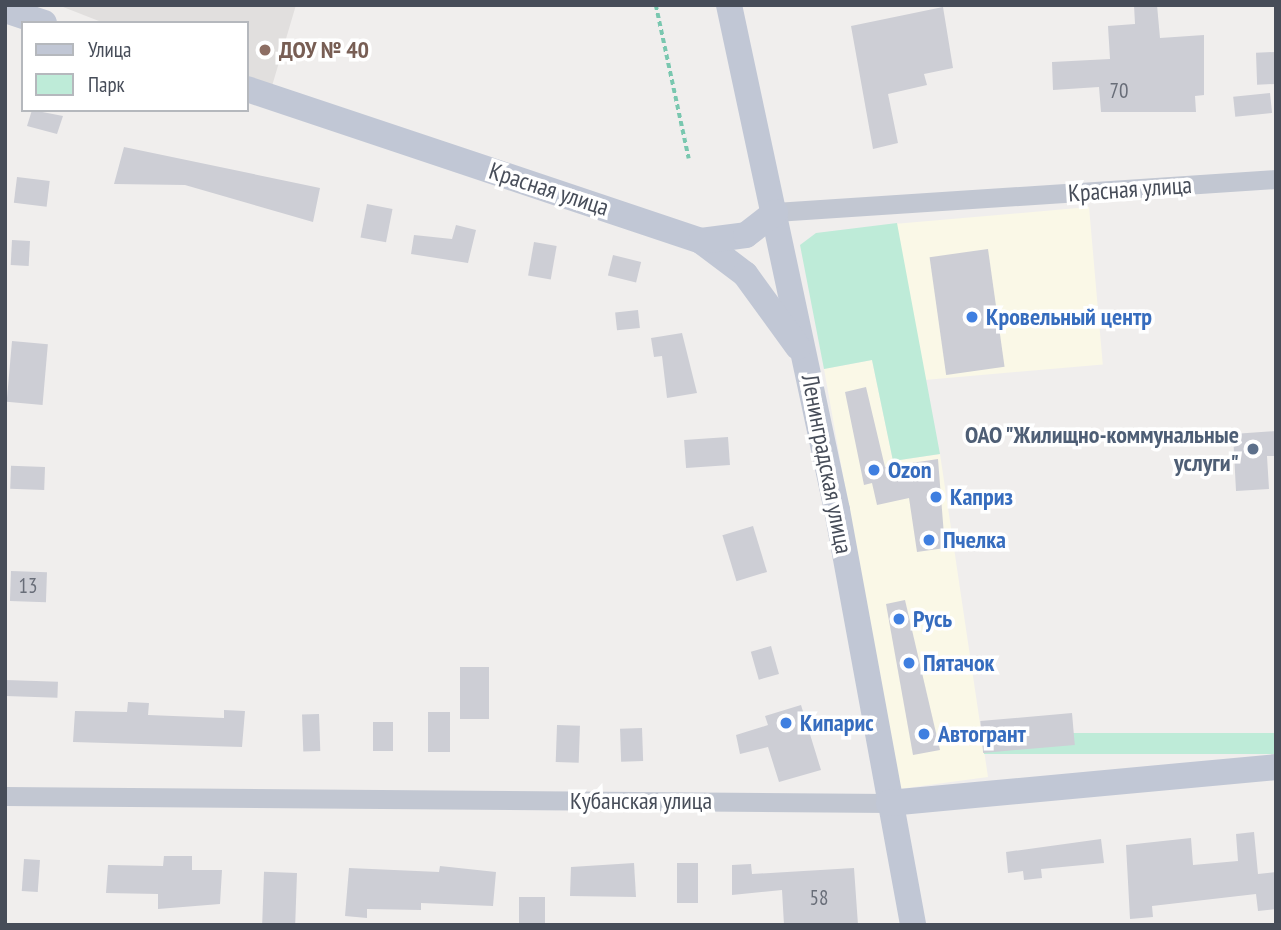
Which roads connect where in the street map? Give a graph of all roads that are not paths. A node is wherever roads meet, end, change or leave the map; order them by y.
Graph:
1 (729, 5) edge
2 (5, 10) edge
3 (38, 21) edge
4 (248, 89) edge
5 (1276, 179) edge
6 (775, 212) junction
7 (701, 241) junction
8 (805, 357) junction
9 (1276, 767) edge
10 (5, 796) edge
11 (889, 803) junction
12 (913, 925) edge

1 - 6 street, Ленинградская улица
2 - 3 street
4 - 7 street, Красная улица
5 - 6 street, Красная улица
6 - 7 street
6 - 8 street, Ленинградская улица
7 - 8 street, Красная улица
8 - 11 street, Ленинградская улица
9 - 11 street, Кубанская улица
10 - 11 street, Кубанская улица
11 - 12 street, Ленинградская улица

